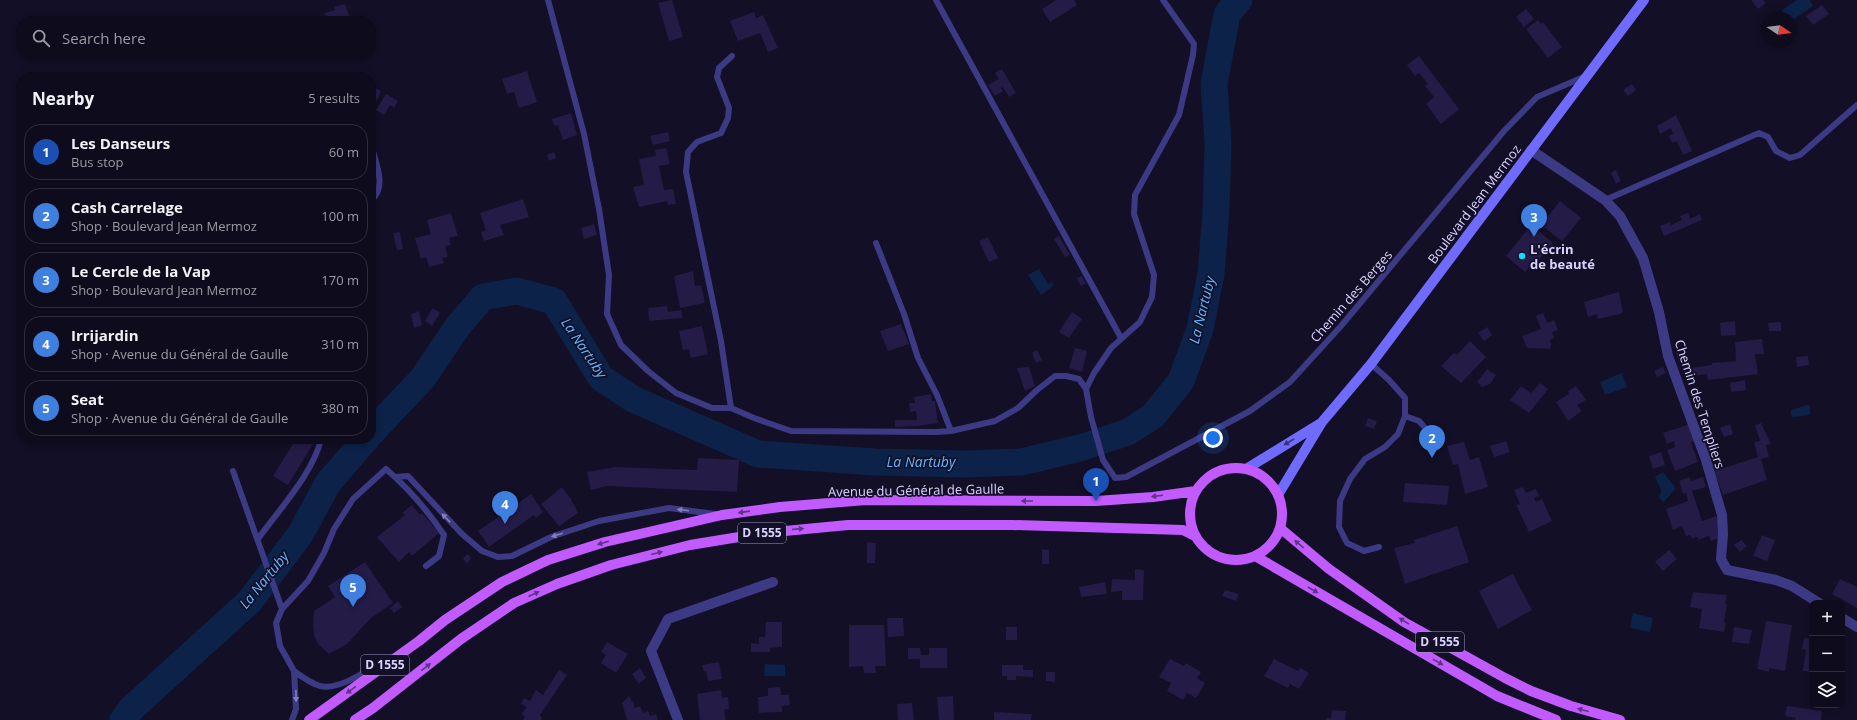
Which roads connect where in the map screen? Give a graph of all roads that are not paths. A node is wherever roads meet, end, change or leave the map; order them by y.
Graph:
1 (548, 0) edge
2 (936, 0) edge
3 (1163, 0) edge
4 (1644, 0) edge
5 (732, 56) dead end
6 (1588, 75) junction
7 (1857, 105) edge
8 (1531, 150) junction
9 (376, 163) edge
10 (376, 194) edge
11 (1605, 200) junction
12 (876, 243) dead end
13 (1121, 338) junction
14 (1371, 364) junction
15 (1086, 389) junction
16 (731, 408) junction
17 (1405, 416) junction
18 (1322, 422) junction
19 (1427, 430) dead end
20 (951, 431) junction
21 (320, 444) edge
22 (1246, 469) junction
23 (233, 471) dead end
24 (396, 477) junction
25 (1196, 491) junction
26 (1278, 495) junction
27 (722, 515) junction
28 (1280, 528) junction
29 (1195, 536) junction
30 (258, 539) junction
31 (1379, 547) dead end
32 (1255, 556) junction
33 (426, 566) dead end
34 (773, 582) dead end
35 (1814, 600) edge
36 (282, 609) junction
37 (1845, 620) edge
38 (1857, 627) edge
39 (419, 641) junction
40 (294, 671) junction
41 (292, 720) edge
42 (308, 720) edge
43 (356, 720) edge
44 (678, 720) edge
45 (1556, 720) edge
46 (1620, 720) edge

1 - 16 lane
2 - 13 lane
3 - 13 lane
4 - 6 main road, Boulevard Jean Mermoz
5 - 16 lane
6 - 8 main road, Boulevard Jean Mermoz
6 - 15 lane, Chemin des Berges
7 - 11 lane
8 - 11 street, Chemin des Templiers
8 - 14 main road, Boulevard Jean Mermoz
9 - 10 lane
11 - 35 street, Chemin des Templiers
12 - 20 lane
13 - 15 lane
14 - 17 lane
14 - 18 main road, Boulevard Jean Mermoz
15 - 20 lane
16 - 20 lane
17 - 19 lane
17 - 31 lane
18 -> 22 main road, Boulevard Jean Mermoz
18 - 26 main road, Boulevard Jean Mermoz
21 - 30 lane
22 - 25 main road
22 - 26 main road
23 - 30 lane
27 -> 24 lane
24 - 33 lane
24 - 36 lane
25 -> 27 main road, Avenue du Général de Gaulle / D 1555
25 - 29 main road
26 - 28 main road
27 -> 39 main road, Avenue du Général de Gaulle / D 1555
28 - 32 main road
46 -> 28 main road, D 1555
29 - 32 main road
43 -> 29 main road, D 1555
30 - 36 lane
32 -> 45 main road, D 1555
34 - 44 street
36 - 40 lane
37 - 38 street
39 - 40 lane
39 -> 42 main road, Avenue du Général de Gaulle / D 1555
40 -> 41 lane

